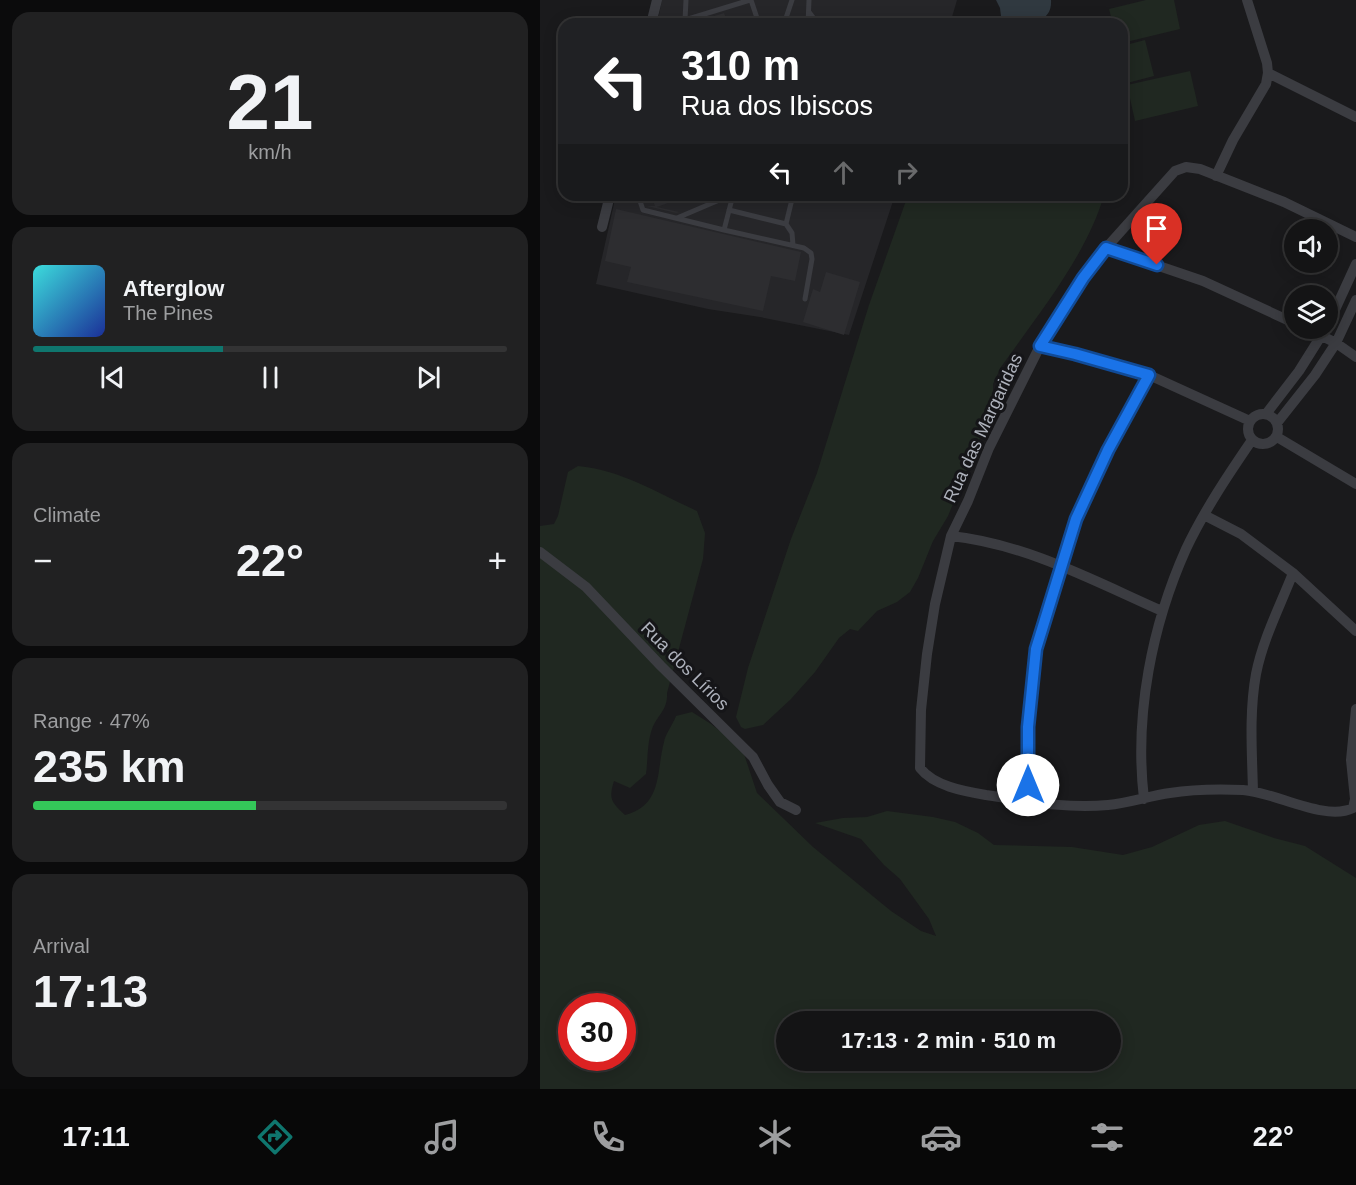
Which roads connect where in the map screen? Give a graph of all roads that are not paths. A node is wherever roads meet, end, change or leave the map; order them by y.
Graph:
1 (657, 0) edge
2 (686, 0) edge
3 (750, 0) edge
4 (792, 0) edge
5 (809, 0) edge
6 (1247, 0) edge
7 (809, 12) junction
8 (652, 18) edge
9 (686, 18) edge
10 (692, 18) edge
11 (757, 18) edge
12 (786, 18) edge
13 (808, 18) edge
14 (814, 18) edge
15 (1268, 73) junction
16 (1356, 117) edge
17 (1216, 176) junction
18 (608, 201) edge
19 (639, 201) edge
20 (718, 201) edge
21 (731, 201) edge
22 (792, 201) edge
23 (729, 210) junction
24 (677, 218) junction
25 (786, 224) junction
26 (602, 227) dead end
27 (724, 230) junction
28 (1356, 237) edge
29 (793, 245) junction
30 (1106, 248) junction
31 (1356, 264) edge
32 (805, 299) dead end
33 (1356, 300) edge
34 (1338, 302) edge
35 (1284, 318) edge
36 (1319, 339) edge
37 (1333, 339) edge
38 (1336, 343) junction
39 (1040, 346) junction
40 (1356, 357) edge
41 (1149, 375) junction
42 (1266, 414) junction
43 (1250, 421) junction
44 (1277, 423) junction
45 (1277, 437) junction
46 (1252, 440) junction
47 (1356, 484) edge
48 (1204, 515) junction
49 (951, 536) junction
50 (540, 552) edge
51 (1063, 566) junction
52 (1293, 573) junction
53 (1162, 611) junction
54 (1356, 631) edge
55 (1356, 709) edge
56 (1354, 760) edge
57 (1253, 791) junction
58 (1144, 799) junction
59 (1028, 801) junction
60 (796, 810) dead end

1 - 8 street
2 - 9 lane
3 - 10 lane
3 - 11 lane
4 - 12 lane
5 - 7 lane
6 - 15 street
7 - 13 lane
7 - 14 lane
15 - 16 street
15 - 17 street
17 - 28 street
17 - 30 street, Rua das Margaridas
18 - 26 street
19 - 24 lane
20 - 24 lane
21 - 23 lane
22 - 25 lane
23 - 25 lane
23 - 27 lane
24 - 27 lane
25 - 29 lane
27 - 29 lane
29 - 32 lane
30 - 35 street
30 - 39 street, Rua das Margaridas
31 - 34 street
33 - 38 street
36 - 42 street
37 - 38 street
38 - 40 street
38 - 44 street
39 - 41 street
39 - 49 street, Rua das Margaridas
41 - 43 street
41 - 51 street
42 - 43 street
42 - 44 street
43 - 46 street
44 - 45 street
45 - 46 street
45 - 47 street
46 - 48 street
48 - 52 street
48 - 53 street
49 - 51 street
49 - 59 street, Rua das Margaridas
50 - 60 street, Rua dos Lírios
51 - 53 street
51 - 59 street
52 - 54 street
52 - 57 street
53 - 58 street
55 - 56 street
56 - 57 street
57 - 58 street
58 - 59 street

